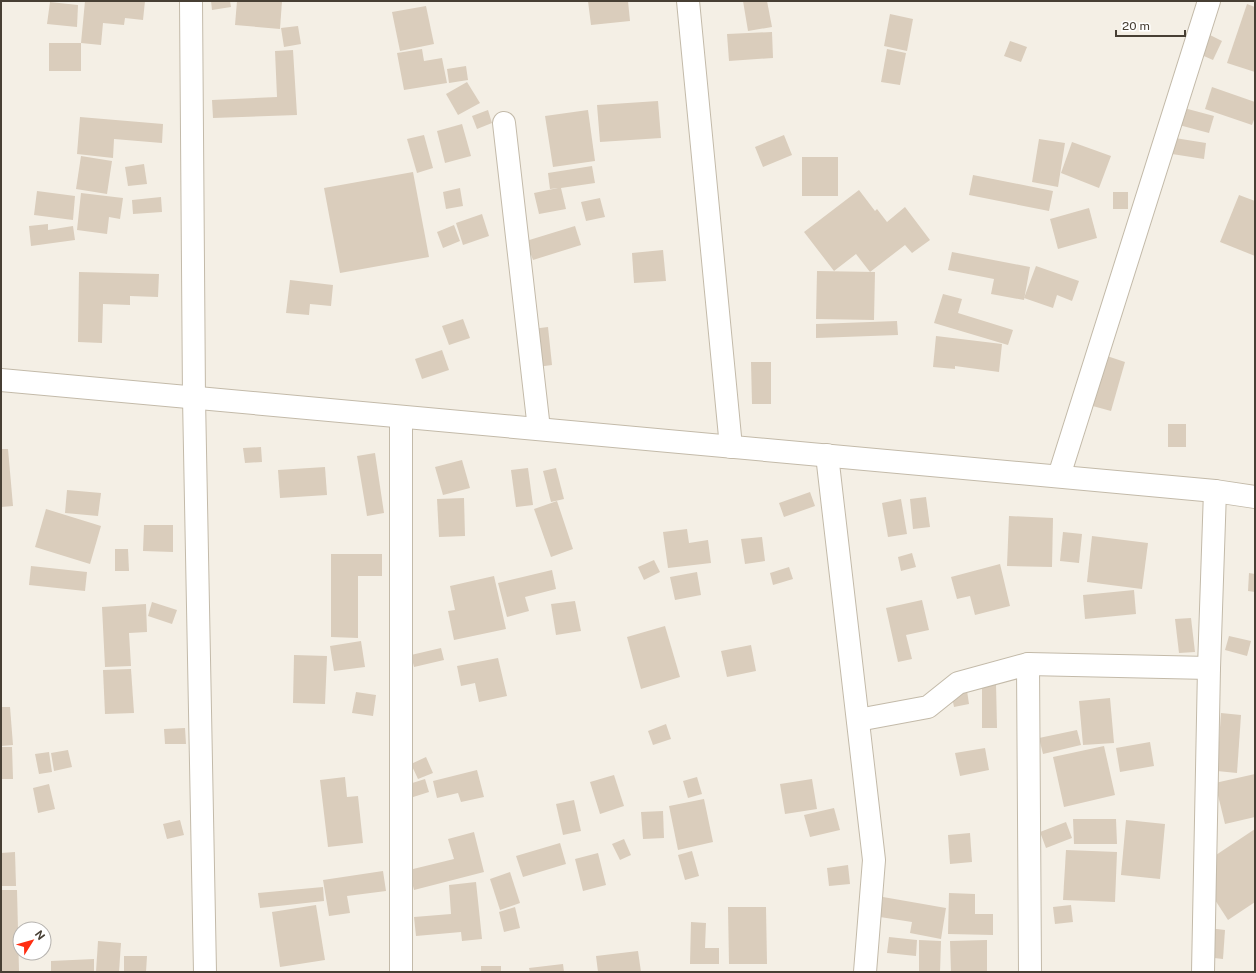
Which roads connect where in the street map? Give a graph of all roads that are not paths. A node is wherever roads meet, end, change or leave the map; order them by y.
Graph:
1 (191, 1) edge
2 (688, 1) edge
3 (1209, 1) edge
4 (504, 123) dead end
5 (1, 380) edge
6 (194, 398) junction
7 (401, 417) junction
8 (540, 429) junction
9 (731, 447) junction
10 (827, 455) junction
11 (1059, 476) junction
12 (1215, 490) junction
13 (1255, 497) edge
14 (1028, 664) junction
15 (1209, 668) junction
16 (858, 720) junction
17 (205, 972) edge
18 (401, 972) edge
19 (865, 972) edge
20 (1030, 972) edge
21 (1203, 972) edge

1 - 6 street
2 - 9 street
3 - 11 street
4 - 8 street
5 - 6 street
6 - 7 street
6 - 17 street
7 - 8 street
7 - 18 street
8 - 9 street
9 - 10 street
10 - 11 street
10 - 16 street
11 - 12 street
12 - 13 street
12 - 15 street
14 - 15 street
14 - 16 street
14 - 20 street
15 - 21 street
16 - 19 street

